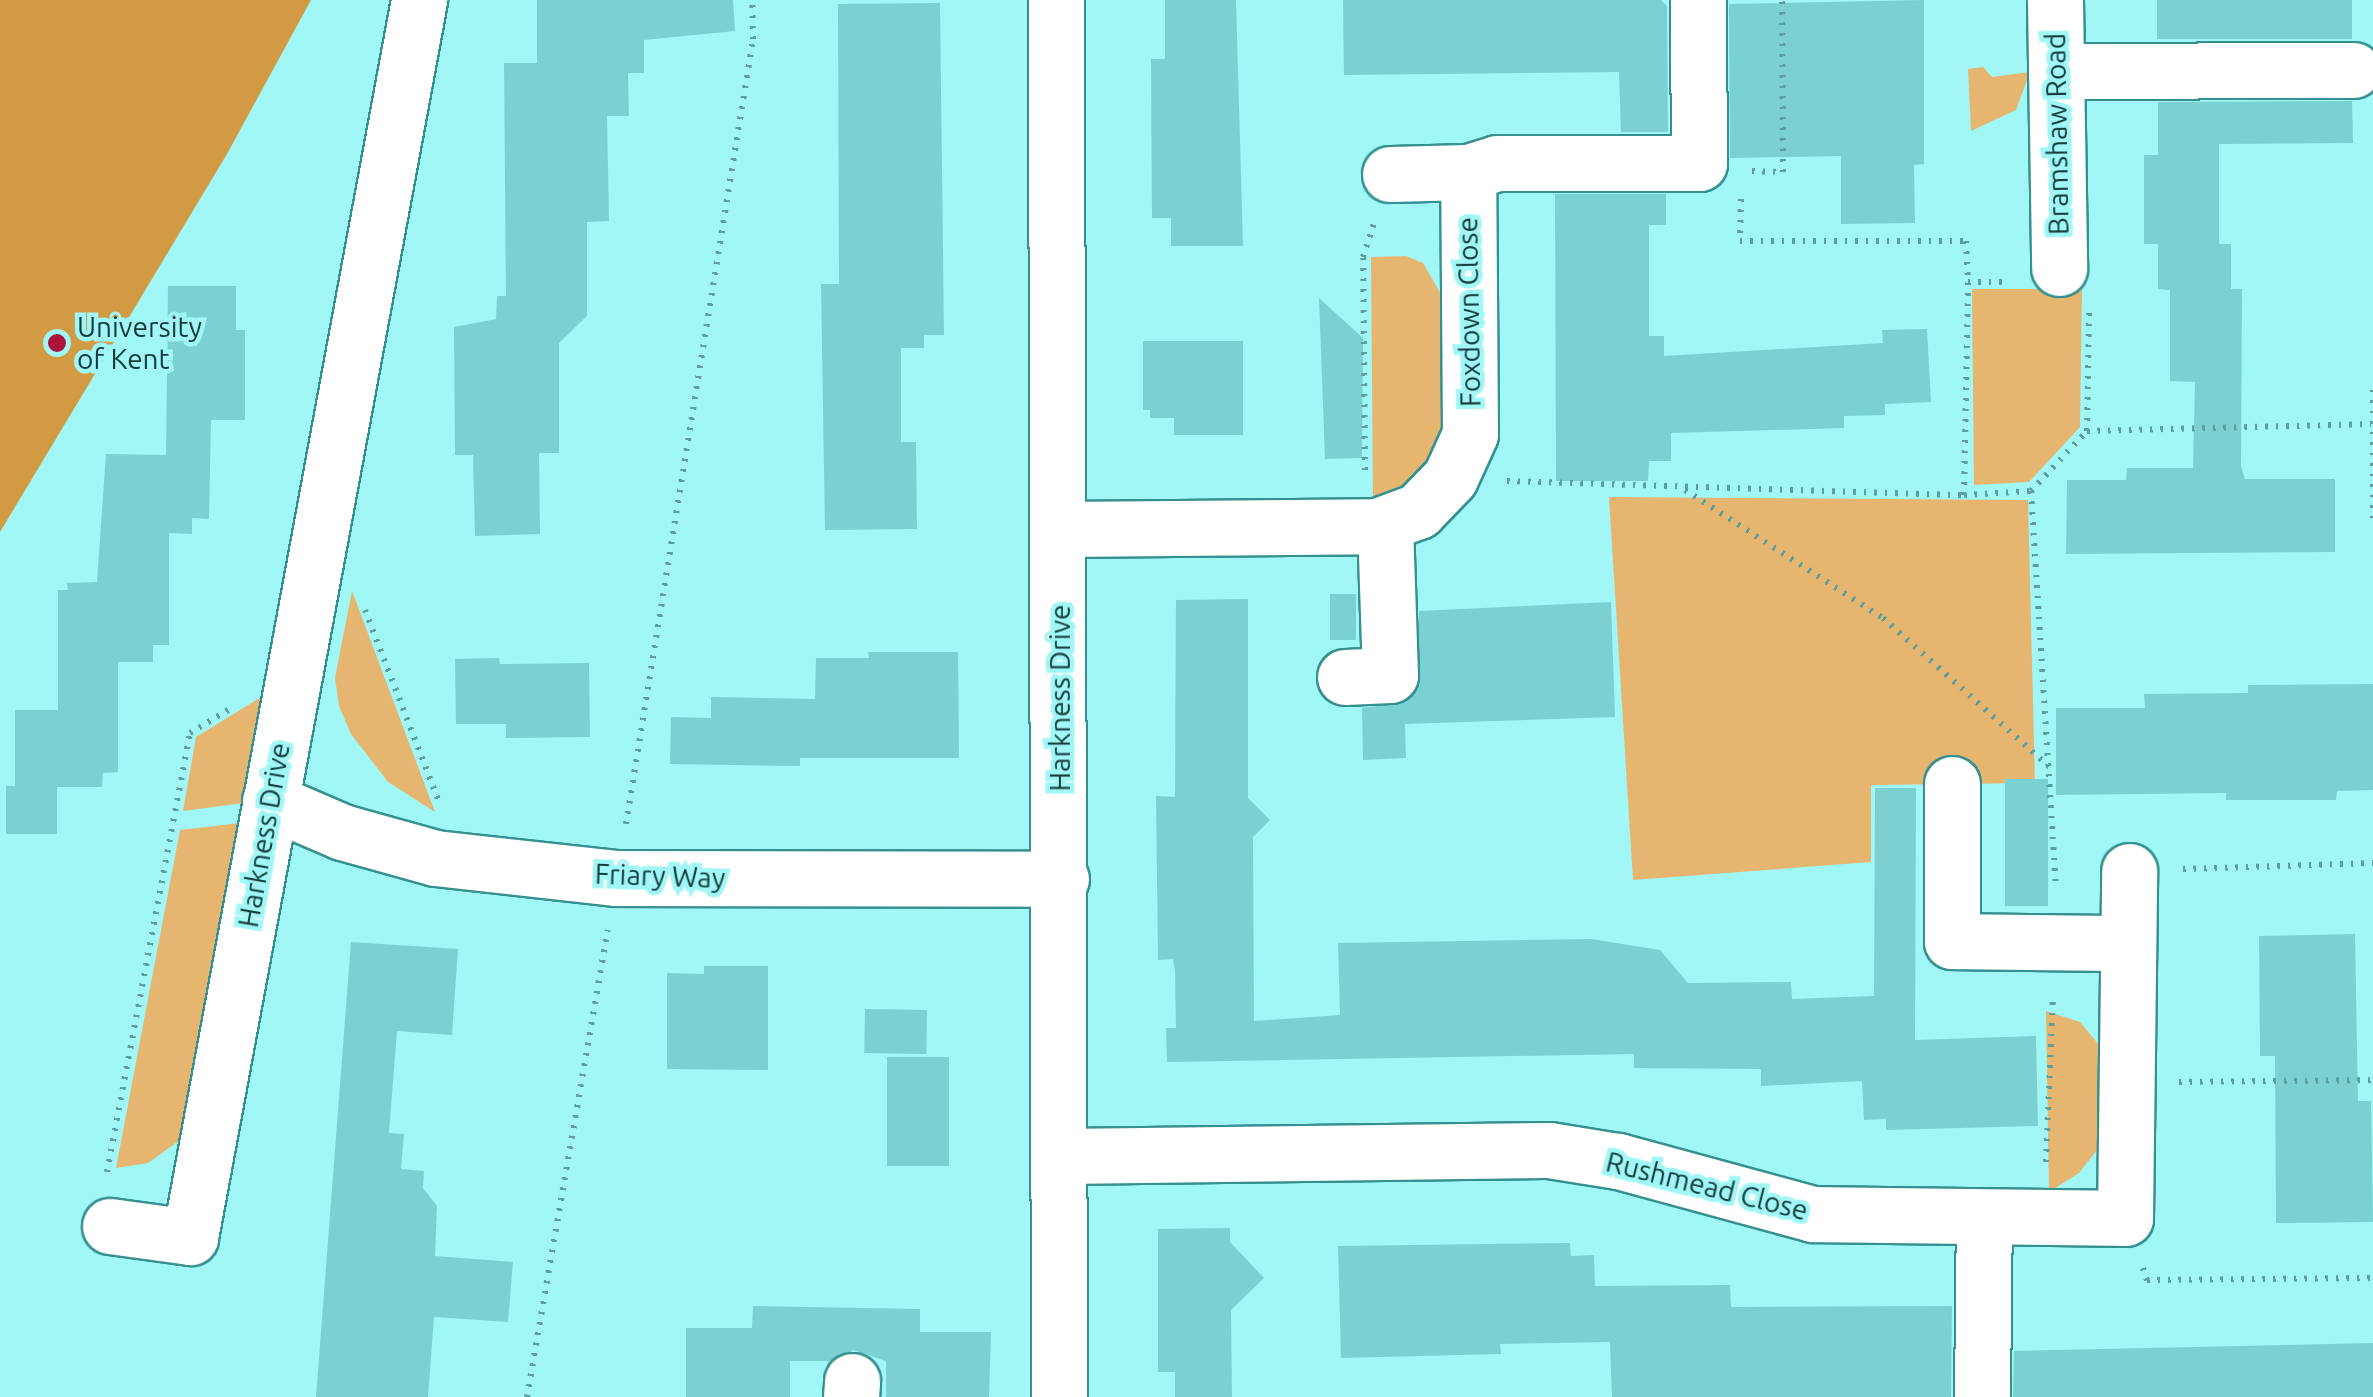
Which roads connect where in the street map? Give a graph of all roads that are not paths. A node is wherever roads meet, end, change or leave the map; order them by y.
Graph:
1 (419, 0) edge
2 (1056, 0) edge
3 (1698, 0) edge
4 (2055, 0) edge
5 (2352, 70) dead end
6 (2056, 71) junction
7 (1468, 172) junction
8 (1390, 174) road end
9 (2057, 284) road end
10 (1375, 526) junction
11 (1059, 529) junction
12 (1344, 677) dead end
13 (1952, 784) dead end
14 (270, 801) junction
15 (2129, 871) road end
16 (1060, 879) junction
17 (2126, 943) junction
18 (1062, 1156) junction
19 (1984, 1218) junction
20 (110, 1226) road end
21 (1059, 1397) edge
22 (1982, 1397) edge

1 - 14 street, Harkness Drive
2 - 11 street, Harkness Drive
3 - 7 street
4 - 6 street, Bramshaw Road
5 - 6 street
6 - 9 street, Bramshaw Road
7 - 8 street
7 - 10 street, Foxdown Close
10 - 11 street, Foxdown Close
10 - 12 street
11 - 16 street, Harkness Drive
13 - 17 street
14 - 16 street, Friary Way
14 - 20 street, Harkness Drive
15 - 17 street
16 - 18 street, Harkness Drive
17 - 19 street, Rushmead Close
18 - 19 street, Rushmead Close
18 - 21 street, Harkness Drive
19 - 22 street

